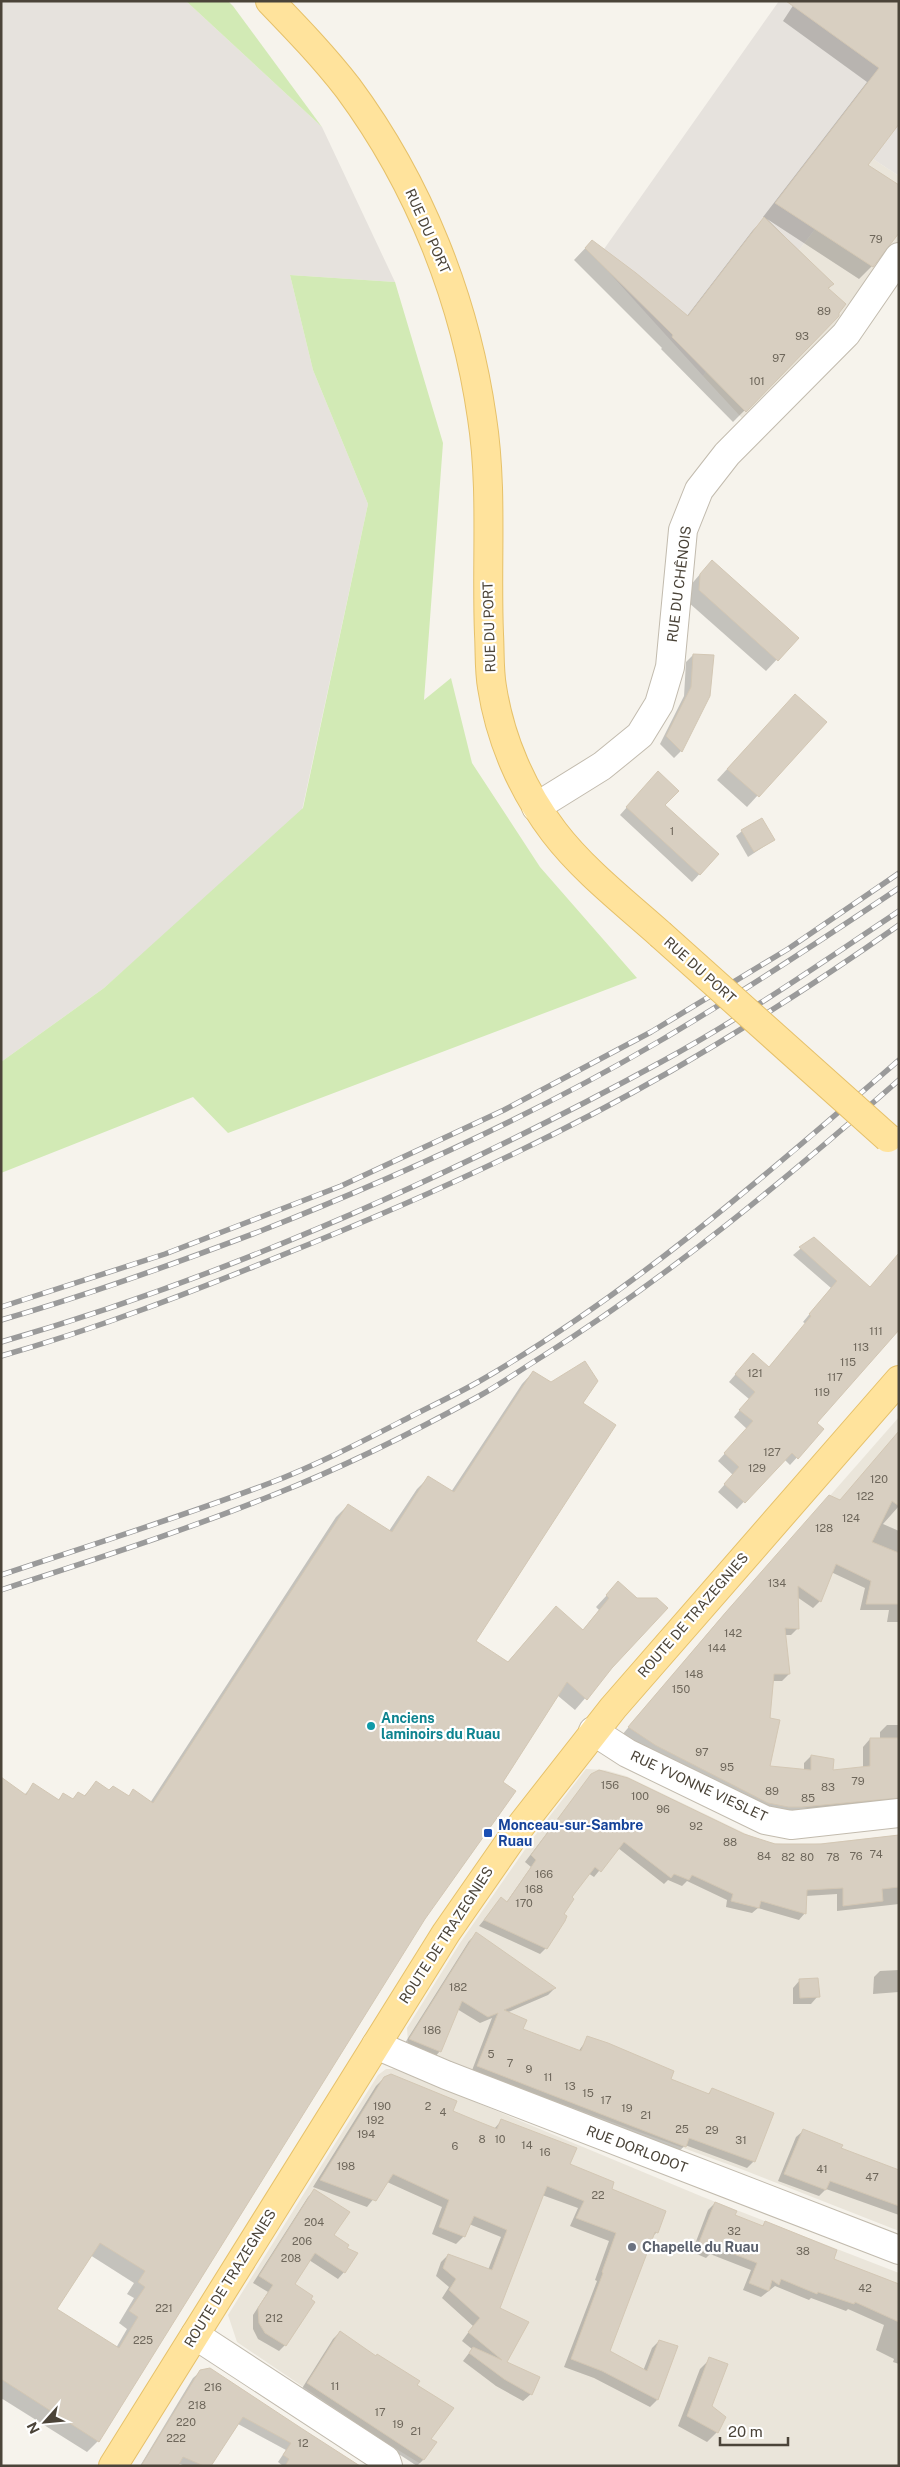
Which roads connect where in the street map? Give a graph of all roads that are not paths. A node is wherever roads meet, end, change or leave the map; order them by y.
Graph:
1 (270, 1) edge
2 (899, 257) edge
3 (536, 807) junction
4 (894, 1142) edge
5 (899, 1380) edge
6 (594, 1731) junction
7 (899, 1813) edge
8 (376, 2045) junction
9 (899, 2250) edge
10 (195, 2335) junction
11 (113, 2466) edge
12 (388, 2466) edge

1 - 3 main road, RUE DU PORT
2 - 3 street, RUE DU CHÊNOIS
3 - 4 main road, RUE DU PORT, bridge
5 - 6 main road, ROUTE DE TRAZEGNIES
6 - 7 street, RUE YVONNE VIESLET
6 - 8 main road, ROUTE DE TRAZEGNIES
8 - 9 street, RUE DORLODOT
8 - 10 main road, ROUTE DE TRAZEGNIES
10 - 11 main road, ROUTE DE TRAZEGNIES
10 - 12 street

